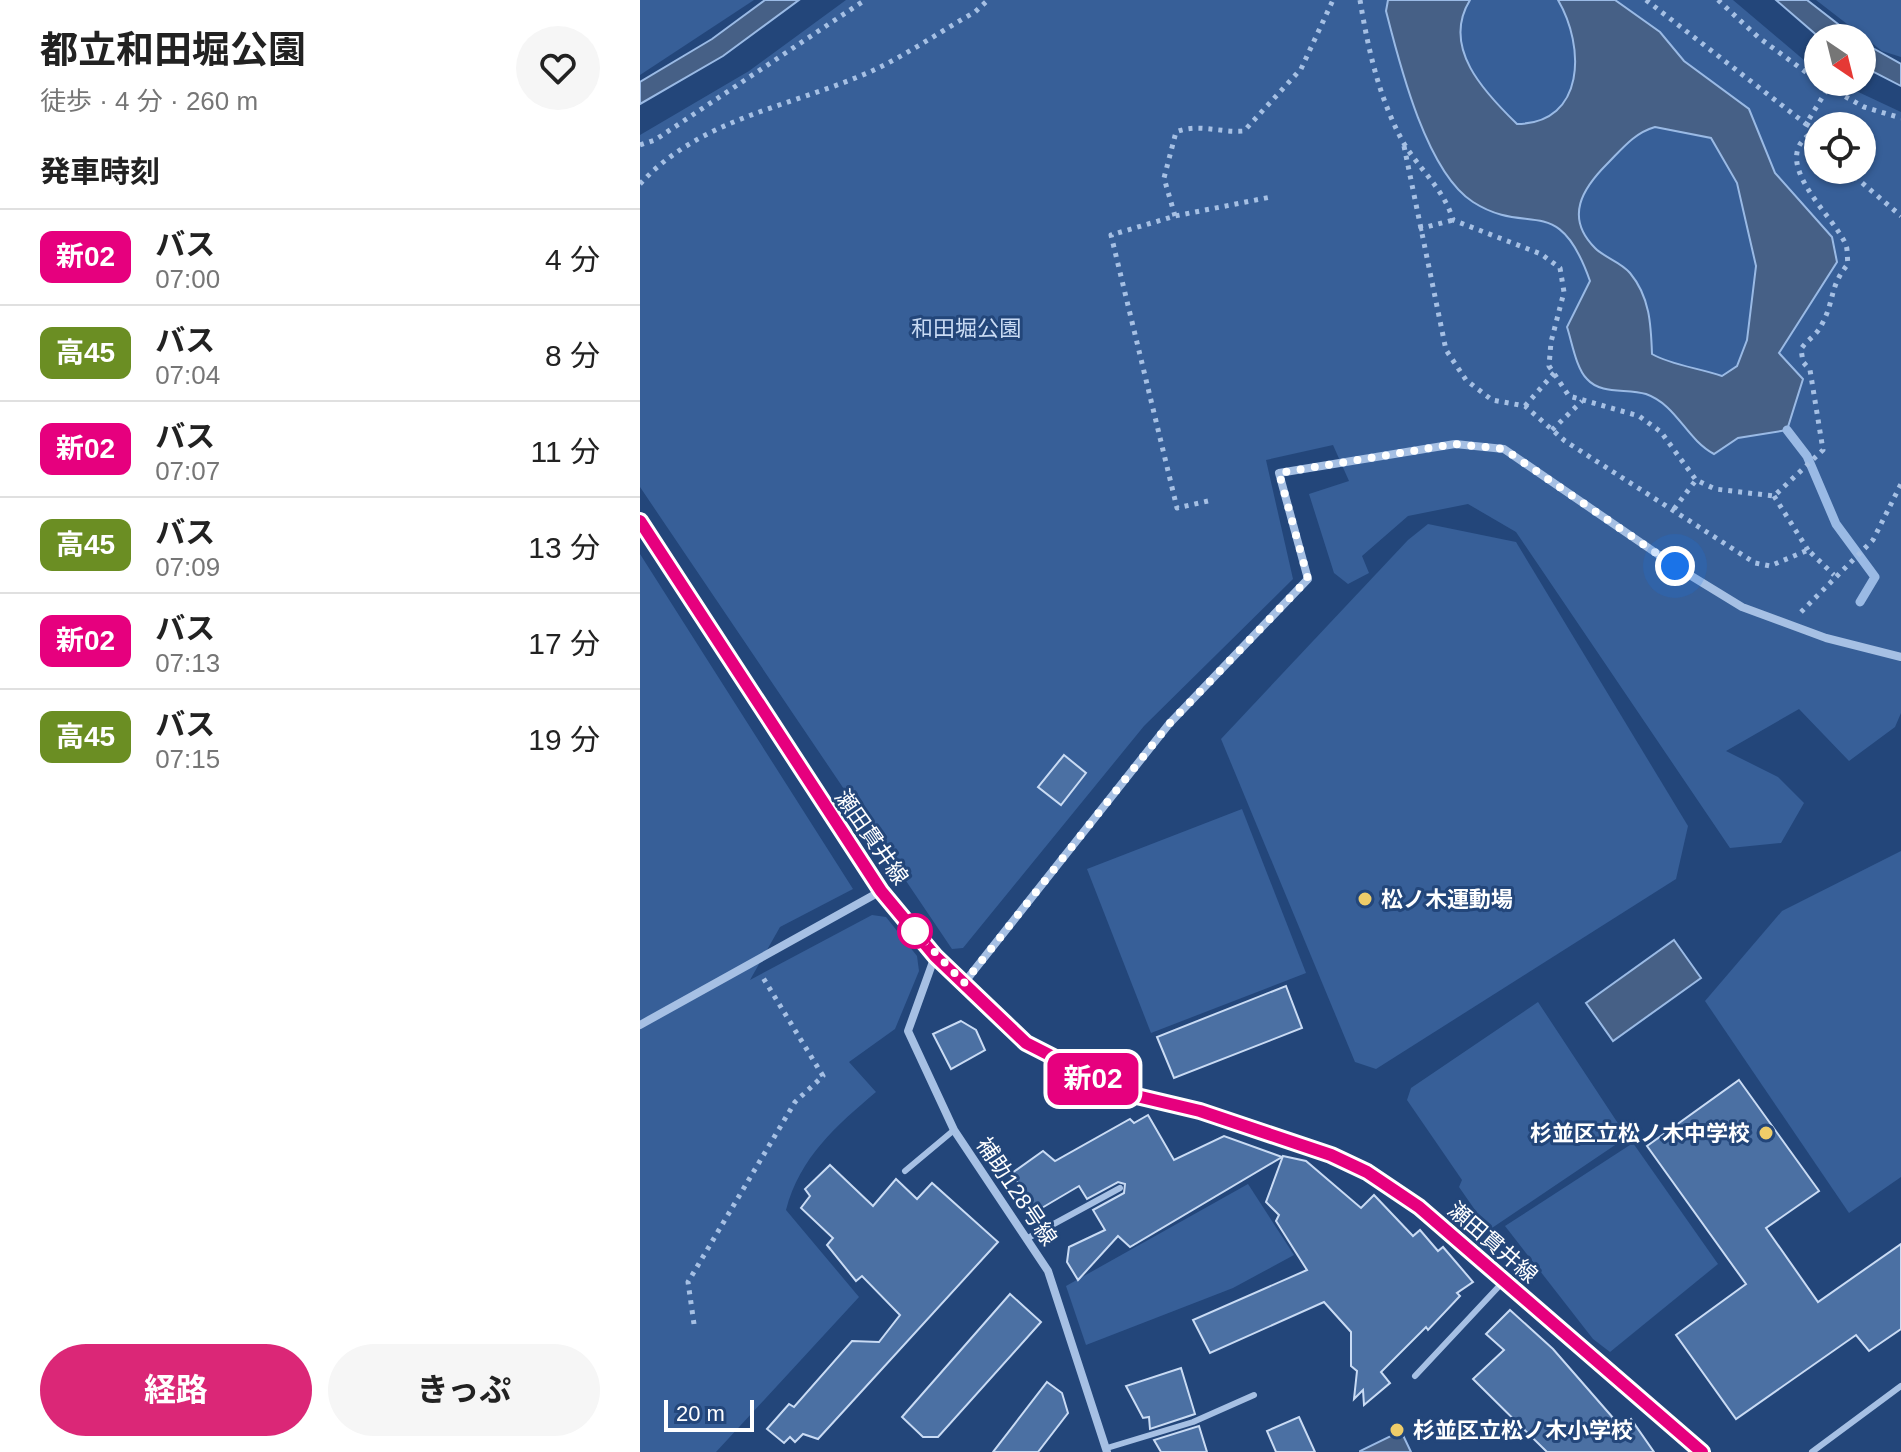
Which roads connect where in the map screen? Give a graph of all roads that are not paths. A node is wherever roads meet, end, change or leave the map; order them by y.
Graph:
1 (640, 521) edge
2 (1901, 657) edge
3 (881, 891) junction
4 (935, 956) junction
5 (964, 983) junction
6 (640, 1025) edge
7 (954, 1130) junction
8 (905, 1171) dead end
9 (1120, 1188) dead end
10 (1028, 1238) junction
11 (1504, 1280) junction
12 (1415, 1376) dead end
13 (1901, 1386) edge
14 (1254, 1395) dead end
15 (1107, 1450) edge
16 (1702, 1452) edge
17 (1812, 1452) edge

1 - 3 main road, 瀬田貫井線
2 - 5 street
3 - 4 main road, 瀬田貫井線
3 - 6 street
4 - 5 main road, 瀬田貫井線
4 - 7 street, 補助128号線
5 - 11 main road, 瀬田貫井線
7 - 8 lane
7 - 10 street, 補助128号線
9 - 10 lane
10 - 15 street, 補助128号線
11 - 12 lane
11 - 16 main road, 瀬田貫井線
13 - 17 lane
14 - 15 lane

